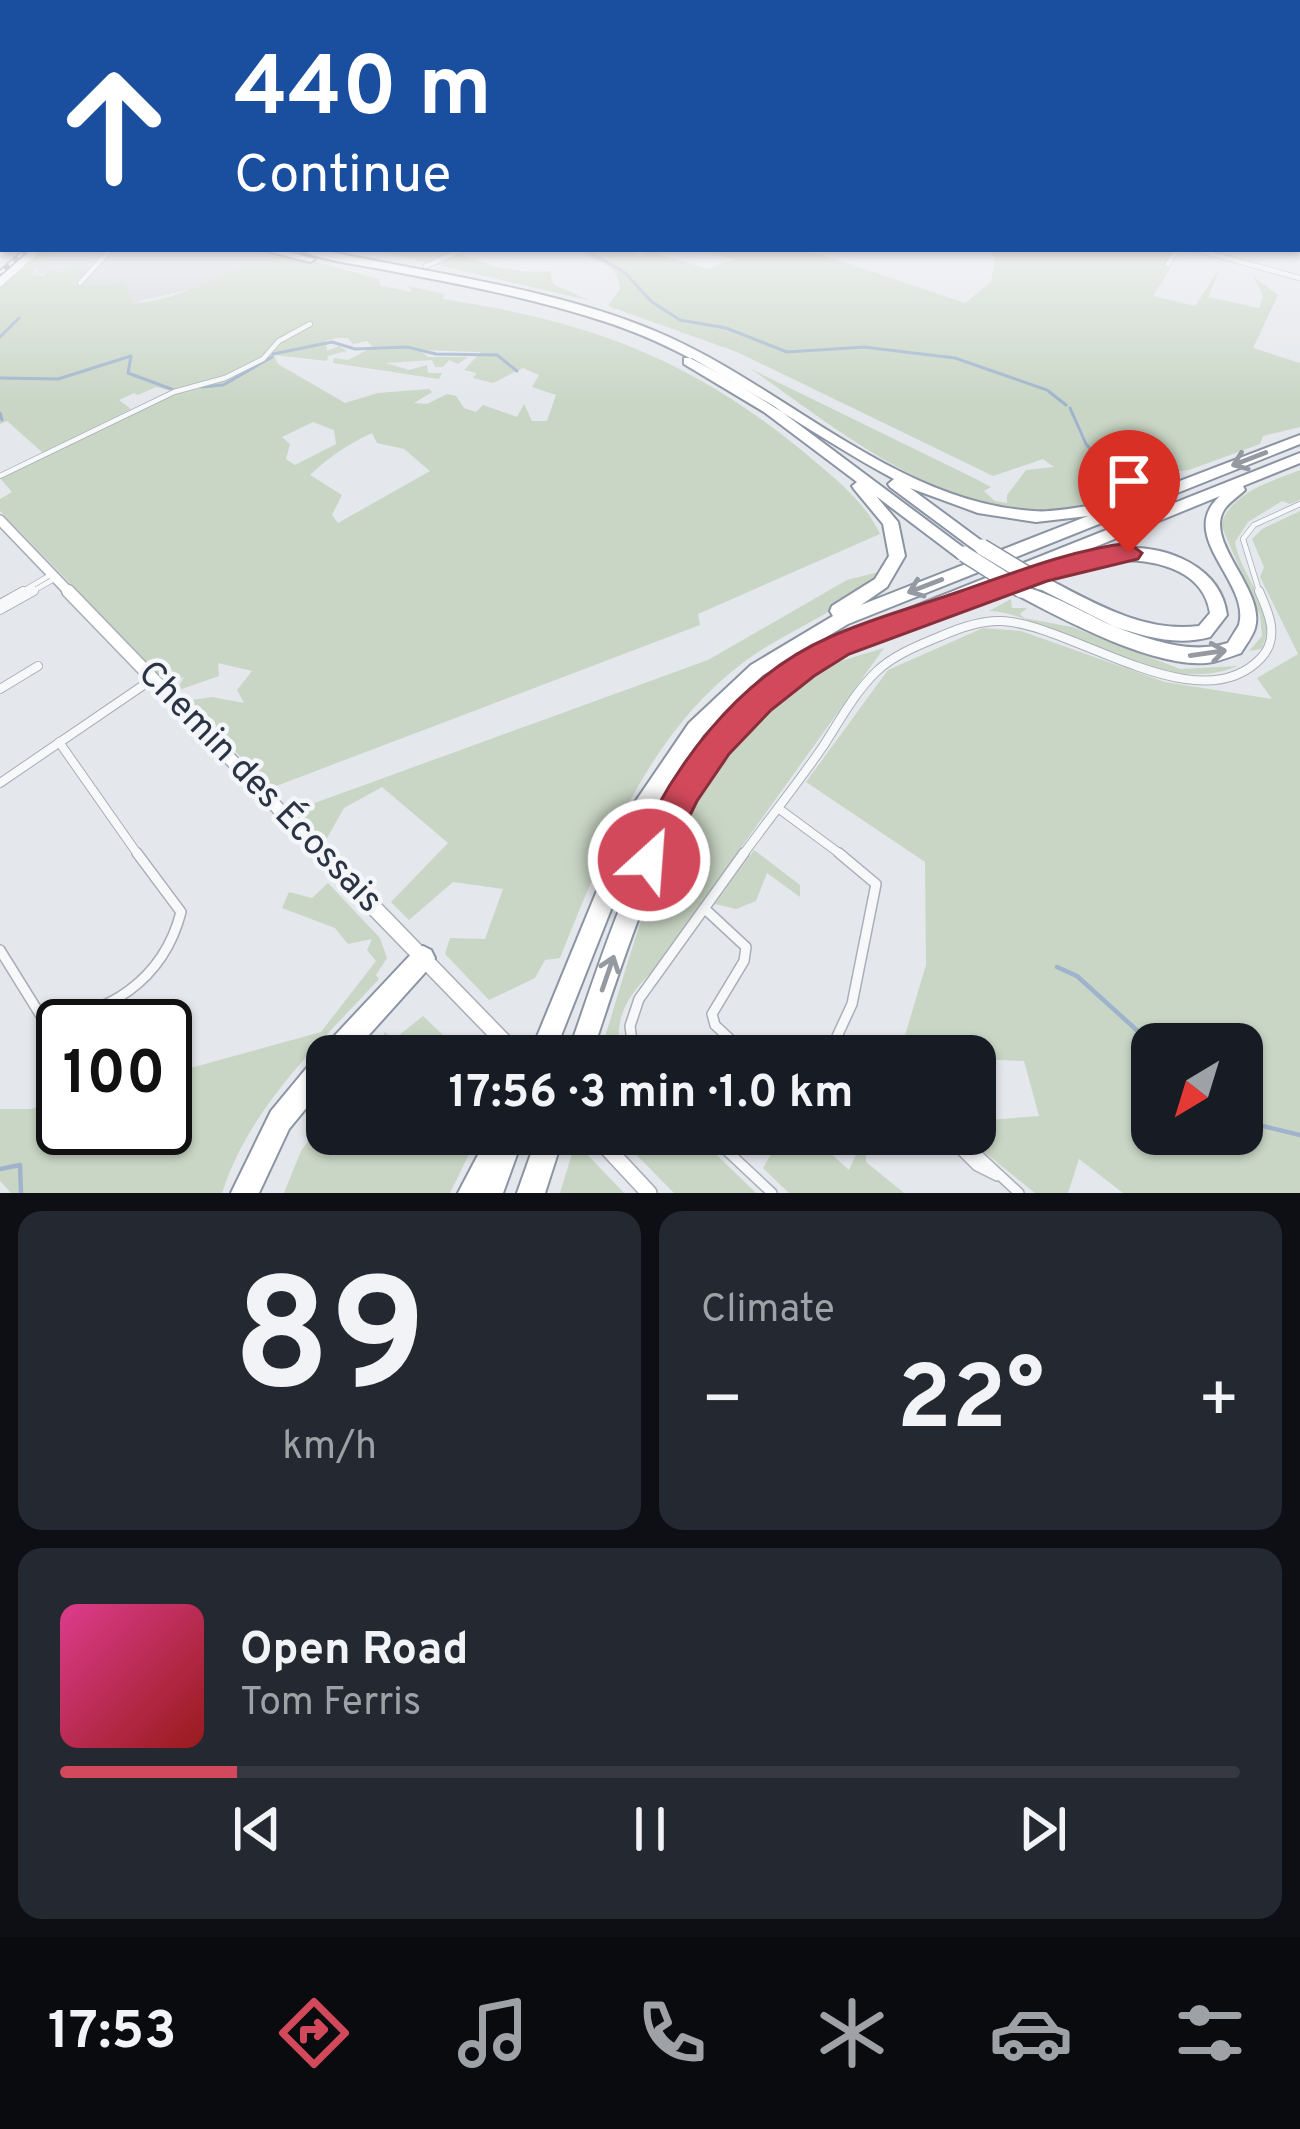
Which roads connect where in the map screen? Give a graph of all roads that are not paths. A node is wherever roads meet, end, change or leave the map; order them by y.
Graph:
1 (438, 290) edge
2 (480, 290) edge
3 (310, 324) dead end
4 (781, 401) junction
5 (801, 433) junction
6 (1300, 440) edge
7 (1300, 458) edge
8 (1265, 472) junction
9 (0, 476) edge
10 (1151, 498) junction
11 (1300, 504) edge
12 (0, 520) edge
13 (973, 550) junction
14 (54, 576) junction
15 (0, 607) edge
16 (838, 646) junction
17 (783, 651) junction
18 (38, 666) dead end
19 (153, 678) junction
20 (0, 689) edge
21 (59, 742) junction
22 (0, 783) edge
23 (778, 808) junction
24 (705, 908) junction
25 (0, 950) edge
26 (426, 961) junction
27 (354, 1035) edge
28 (364, 1035) edge
29 (498, 1035) edge
30 (549, 1035) edge
31 (586, 1035) edge
32 (630, 1035) edge
33 (724, 1035) edge
34 (837, 1035) edge
35 (306, 1089) edge
36 (306, 1105) edge
37 (495, 1155) edge
38 (501, 1155) edge
39 (545, 1155) edge
40 (550, 1155) edge
41 (614, 1155) edge
42 (732, 1155) edge
43 (966, 1155) edge
44 (245, 1193) edge
45 (256, 1193) edge
46 (472, 1193) edge
47 (489, 1193) edge
48 (530, 1193) edge
49 (542, 1193) edge
50 (653, 1193) edge
51 (772, 1193) edge
52 (1019, 1193) edge

1 - 5 highway
2 - 4 highway
3 - 9 street
4 - 10 highway
4 - 13 highway
5 - 13 highway
5 - 17 highway
6 -> 10 highway
7 - 8 highway
13 -> 8 highway, bridge
8 - 16 highway
10 -> 17 highway
11 - 23 street
12 - 14 main road, Chemin des Écossais
13 - 16 highway, bridge
14 - 15 street
14 - 19 main road, Chemin des Écossais
31 -> 16 highway
17 - 30 highway
18 - 20 street
19 - 21 street
19 - 26 main road, Chemin des Écossais
21 - 22 street
21 - 25 street
23 - 24 street
23 - 34 street
24 - 32 street
24 - 33 street
26 - 27 highway
26 - 28 highway
26 - 29 main road, Chemin des Écossais
35 - 44 highway
36 - 45 highway
37 - 46 highway
38 - 47 highway
39 - 48 highway
40 - 49 highway
41 - 50 main road
42 - 51 street
43 - 52 street

